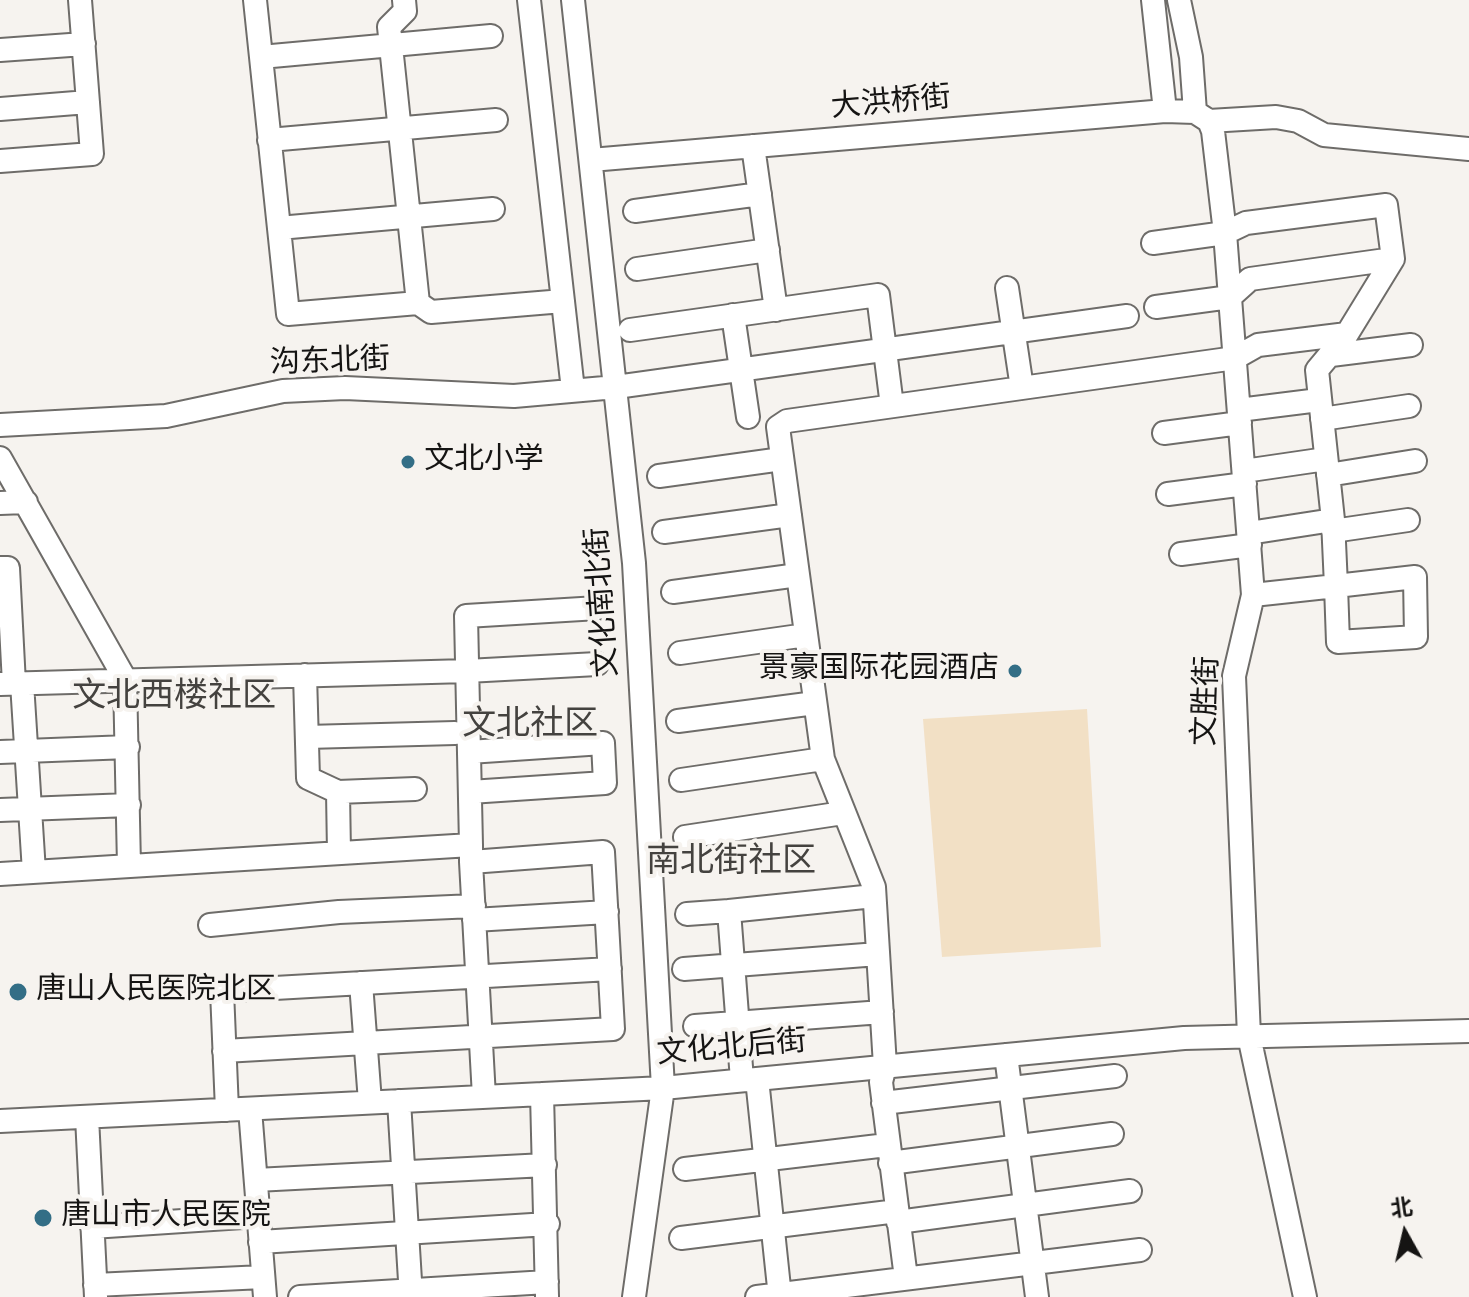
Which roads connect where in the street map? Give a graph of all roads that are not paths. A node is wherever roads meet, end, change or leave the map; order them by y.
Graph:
1 (80, 0) edge
2 (255, 0) edge
3 (404, 0) edge
4 (529, 0) edge
5 (573, 0) edge
6 (1153, 0) edge
7 (1179, 0) edge
8 (491, 36) dead end
9 (84, 44) junction
10 (391, 45) junction
11 (0, 50) edge
12 (261, 57) junction
13 (88, 102) junction
14 (0, 109) edge
15 (1165, 111) junction
16 (1202, 116) junction
17 (496, 120) dead end
18 (400, 128) junction
19 (269, 140) junction
20 (753, 146) junction
21 (1469, 149) edge
22 (591, 160) junction
23 (0, 161) edge
24 (760, 194) junction
25 (493, 209) dead end
26 (635, 211) dead end
27 (409, 216) junction
28 (279, 228) junction
29 (1225, 233) junction
30 (1153, 243) dead end
31 (768, 250) junction
32 (1393, 259) junction
33 (637, 269) dead end
34 (1007, 288) dead end
35 (1230, 297) junction
36 (563, 301) junction
37 (418, 303) junction
38 (1156, 307) dead end
39 (776, 310) junction
40 (733, 315) junction
41 (1127, 316) dead end
42 (630, 330) dead end
43 (1013, 332) junction
44 (1347, 334) junction
45 (1411, 345) dead end
46 (884, 350) junction
47 (1331, 355) junction
48 (1235, 358) junction
49 (741, 369) junction
50 (616, 387) junction
51 (1022, 388) junction
52 (573, 390) junction
53 (892, 406) junction
54 (1409, 406) dead end
55 (1321, 409) junction
56 (748, 417) dead end
57 (1239, 417) junction
58 (0, 425) edge
59 (1164, 433) dead end
60 (0, 458) edge
61 (782, 459) junction
62 (1415, 461) dead end
63 (1327, 467) junction
64 (659, 476) dead end
65 (1244, 478) junction
66 (1168, 494) dead end
67 (26, 502) junction
68 (0, 503) edge
69 (790, 515) junction
70 (1408, 520) dead end
71 (1333, 526) junction
72 (664, 532) dead end
73 (1249, 539) junction
74 (1181, 554) dead end
75 (0, 568) edge
76 (798, 575) junction
77 (673, 592) dead end
78 (1253, 595) junction
79 (598, 608) dead end
80 (5, 626) edge
81 (806, 635) junction
82 (680, 653) dead end
83 (597, 664) dead end
84 (467, 671) junction
85 (305, 675) junction
86 (125, 679) junction
87 (12, 684) edge
88 (815, 703) junction
89 (678, 721) dead end
90 (455, 733) dead end
91 (307, 737) junction
92 (128, 747) junction
93 (26, 751) junction
94 (0, 752) edge
95 (469, 752) junction
96 (823, 759) junction
97 (681, 780) dead end
98 (415, 789) dead end
99 (338, 792) junction
100 (470, 792) junction
101 (129, 805) junction
102 (30, 808) junction
103 (0, 810) edge
104 (843, 813) junction
105 (685, 837) dead end
106 (339, 853) junction
107 (471, 853) junction
108 (129, 866) junction
109 (34, 872) junction
110 (0, 874) edge
111 (874, 896) junction
112 (729, 911) junction
113 (607, 912) junction
114 (474, 913) junction
115 (687, 914) dead end
116 (210, 925) dead end
117 (878, 954) junction
118 (733, 966) junction
119 (610, 969) junction
120 (684, 969) dead end
121 (477, 977) junction
122 (361, 983) junction
123 (882, 1012) junction
124 (737, 1022) junction
125 (695, 1026) dead end
126 (1469, 1031) edge
127 (480, 1035) junction
128 (1249, 1036) junction
129 (365, 1041) junction
130 (224, 1051) junction
131 (1006, 1055) junction
132 (885, 1066) junction
133 (1115, 1076) dead end
134 (750, 1079) junction
135 (663, 1088) junction
136 (1010, 1088) junction
137 (542, 1094) junction
138 (484, 1097) junction
139 (399, 1101) junction
140 (370, 1102) junction
141 (883, 1103) junction
142 (239, 1109) junction
143 (87, 1117) junction
144 (0, 1121) edge
145 (1112, 1134) dead end
146 (1018, 1146) junction
147 (889, 1154) junction
148 (766, 1159) junction
149 (545, 1165) junction
150 (685, 1169) dead end
151 (403, 1172) junction
152 (256, 1180) junction
153 (1130, 1191) dead end
154 (1025, 1205) junction
155 (258, 1216) junction
156 (897, 1216) junction
157 (548, 1224) junction
158 (92, 1227) junction
159 (773, 1227) junction
160 (407, 1233) junction
161 (681, 1238) dead end
162 (260, 1242) junction
163 (1140, 1250) dead end
164 (1033, 1263) junction
165 (906, 1278) junction
166 (264, 1287) edge
167 (547, 1290) edge
168 (96, 1291) edge
169 (411, 1294) edge
170 (780, 1296) edge
171 (300, 1297) edge
172 (634, 1297) edge
173 (757, 1297) edge
174 (1037, 1297) edge
175 (1305, 1297) edge

1 - 9 street
2 - 12 street
3 - 10 street
4 - 36 street
5 - 22 street, 文化南北街
6 - 15 street
7 - 16 street, 文胜街
8 - 10 street
9 - 11 street
9 - 13 street
10 - 12 street
10 - 18 street
12 - 19 street
13 - 14 street
13 - 23 street
15 - 16 street, 大洪桥街
15 - 20 street, 大洪桥街
16 - 21 street, 大洪桥街
16 - 29 street, 文胜街
17 - 18 street
18 - 19 street
18 - 27 street
19 - 28 street
20 - 22 street, 大洪桥街
20 - 24 street
22 - 50 street, 文化南北街
24 - 26 street
24 - 31 street
25 - 27 street
27 - 28 street
27 - 37 street
28 - 37 street
29 - 30 street
29 - 32 street
29 - 35 street, 文胜街
31 - 33 street
31 - 39 street
32 - 35 street
32 - 44 street
34 - 43 street
35 - 38 street
35 - 48 street, 文胜街
36 - 37 street
36 - 52 street
39 - 40 street
39 - 46 street
40 - 42 street
40 - 49 street
41 - 43 street, 沟东北街
43 - 46 street, 沟东北街
43 - 51 street
44 - 47 street
44 - 48 street
45 - 47 street
46 - 49 street, 沟东北街
46 - 53 street
47 - 55 street
48 - 51 street
48 - 57 street, 文胜街
49 - 50 street, 沟东北街
49 - 56 street
50 - 52 street, 沟东北街
50 - 135 street, 文化南北街
51 - 53 street
52 - 58 street, 沟东北街
53 - 61 street
54 - 55 street
55 - 57 street
55 - 63 street
57 - 59 street
57 - 65 street, 文胜街
60 - 67 street
61 - 64 street
61 - 69 street
62 - 63 street
63 - 65 street
63 - 71 street
65 - 66 street
65 - 73 street, 文胜街
67 - 68 street
67 - 86 street
69 - 72 street
69 - 76 street
70 - 71 street
71 - 73 street
71 - 78 street
73 - 74 street
73 - 78 street, 文胜街
75 - 80 street
76 - 77 street
76 - 81 street
78 - 128 street, 文胜街
79 - 84 street
80 - 87 street
81 - 82 street
81 - 88 street
83 - 84 street
84 - 85 street
84 - 95 street
85 - 86 street
85 - 91 street
86 - 87 street
86 - 92 street
87 - 93 street
88 - 89 street
88 - 96 street
90 - 91 street
91 - 99 street
92 - 93 street
92 - 101 street
93 - 94 street
93 - 102 street
95 - 100 street
95 - 100 street
96 - 97 street
96 - 104 street
98 - 99 street
99 - 106 street
100 - 107 street
101 - 102 street
101 - 108 street
102 - 103 street
102 - 109 street
104 - 105 street
104 - 111 street
106 - 107 street
106 - 108 street
107 - 113 street
107 - 114 street
108 - 109 street
109 - 110 street
111 - 112 street
111 - 117 street
112 - 115 street
112 - 118 street
113 - 114 street
113 - 119 street
114 - 116 street
114 - 121 street
117 - 118 street
117 - 123 street
118 - 120 street
118 - 124 street
119 - 121 street
119 - 127 street
121 - 122 street
121 - 127 street
122 - 129 street
122 - 130 street
123 - 124 street
123 - 132 street
124 - 125 street
124 - 134 street
126 - 128 street, 文化北后街
127 - 129 street
127 - 138 street
128 - 131 street, 文化北后街
128 - 175 street, 文胜街
129 - 130 street
129 - 140 street
130 - 142 street
131 - 132 street, 文化北后街
131 - 136 street
132 - 134 street, 文化北后街
132 - 141 street
133 - 136 street
134 - 135 street, 文化北后街
134 - 148 street
135 - 137 street, 文化北后街
135 - 172 street, 文化南北街
136 - 141 street
136 - 146 street
137 - 138 street, 文化北后街
137 - 149 street
138 - 139 street, 文化北后街
139 - 140 street, 文化北后街
139 - 151 street
140 - 142 street, 文化北后街
141 - 147 street
142 - 143 street, 文化北后街
142 - 152 street
143 - 144 street, 文化北后街
143 - 158 street
145 - 146 street
146 - 147 street
146 - 154 street
147 - 148 street
147 - 156 street
148 - 150 street
148 - 159 street
149 - 151 street
149 - 157 street
151 - 152 street
151 - 160 street
152 - 155 street
153 - 154 street
154 - 156 street
154 - 164 street
155 - 158 street
155 - 162 street
156 - 159 street
156 - 165 street
157 - 160 street
157 - 167 street
158 - 168 street
159 - 161 street
159 - 170 street
160 - 162 street
160 - 169 street
162 - 166 street
163 - 164 street
164 - 165 street
164 - 174 street
165 - 170 street
166 - 168 street
167 - 169 street
169 - 171 street
170 - 173 street

